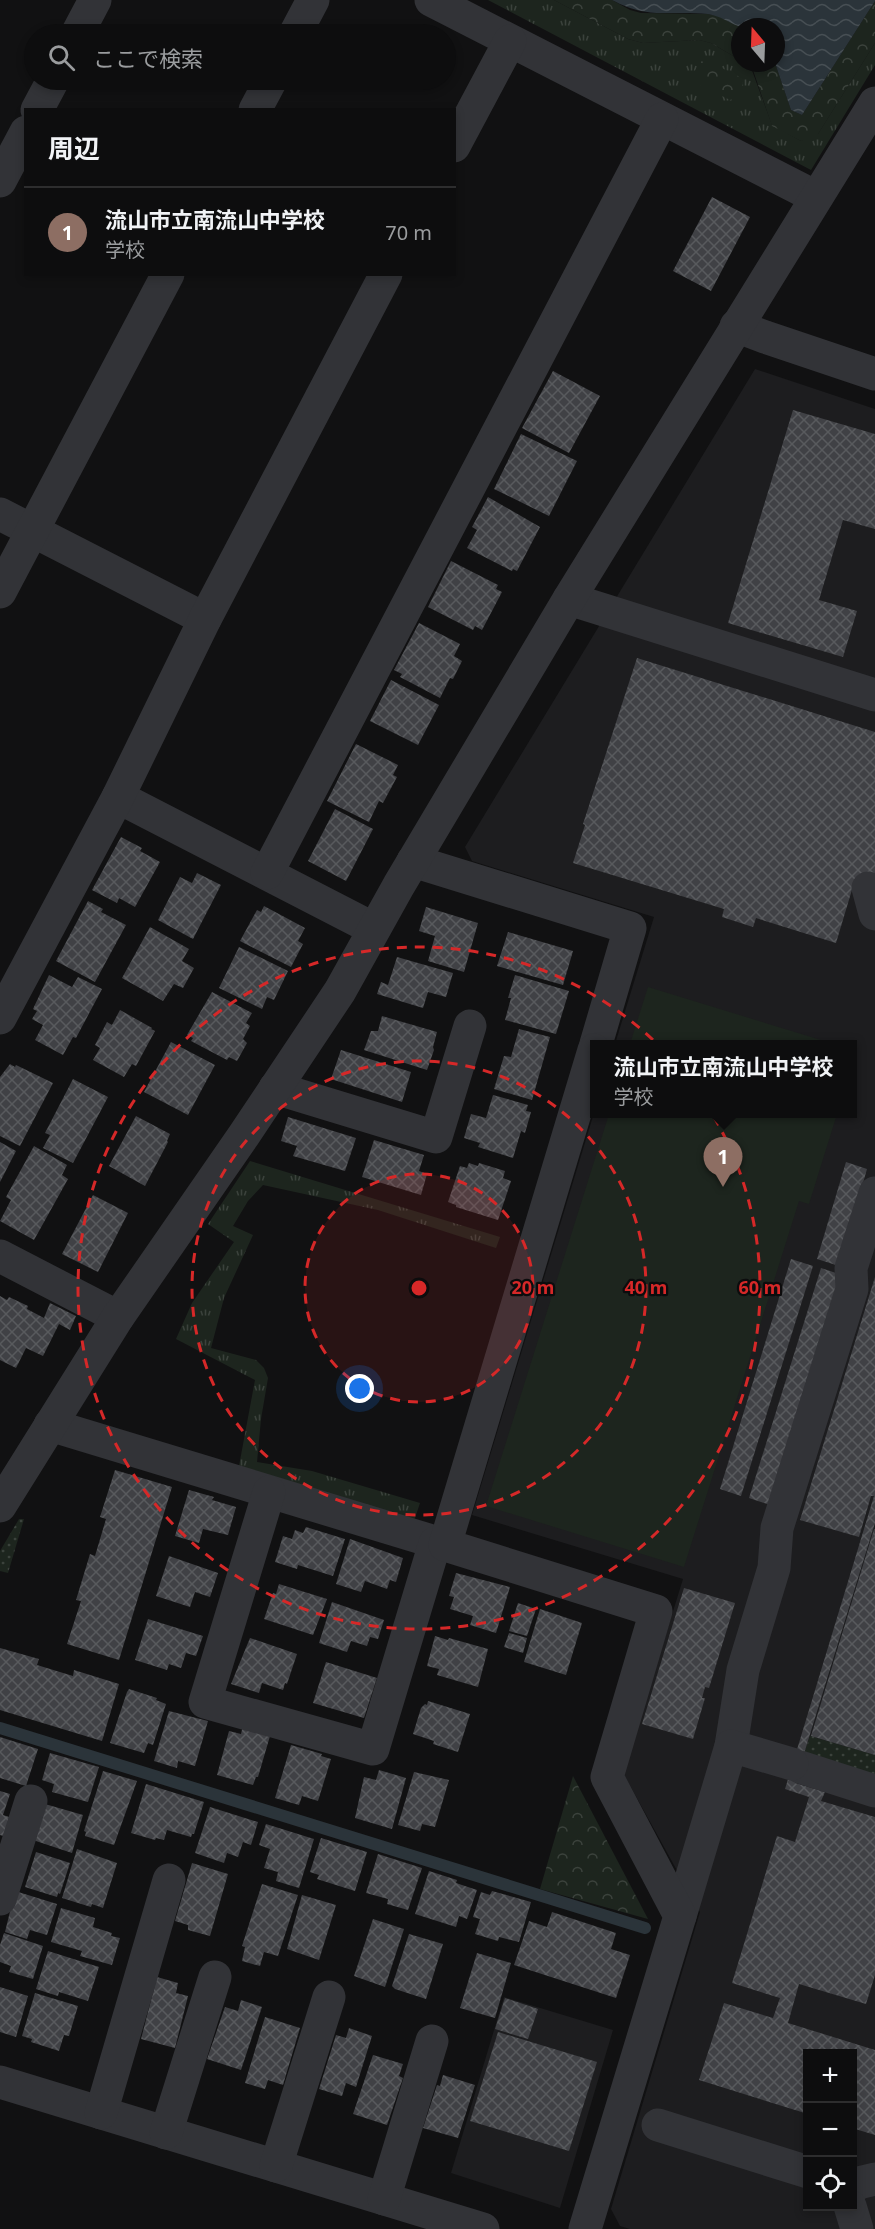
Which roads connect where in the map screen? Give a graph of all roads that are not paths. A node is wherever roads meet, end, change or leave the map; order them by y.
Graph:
1 (95, 0) edge
2 (313, 0) edge
3 (431, 0) edge
4 (82, 24) edge
5 (300, 24) edge
6 (510, 41) junction
7 (48, 90) edge
8 (266, 90) edge
9 (875, 103) edge
10 (39, 108) edge
11 (256, 108) edge
12 (662, 119) junction
13 (24, 136) edge
14 (456, 142) edge
15 (0, 181) edge
16 (816, 197) junction
17 (167, 276) edge
18 (386, 276) edge
19 (736, 326) junction
20 (875, 374) edge
21 (0, 514) edge
22 (32, 531) junction
23 (0, 592) edge
24 (569, 599) junction
25 (205, 619) junction
26 (875, 695) edge
27 (118, 797) junction
28 (413, 861) junction
29 (267, 873) junction
30 (374, 929) junction
31 (0, 1018) edge
32 (470, 1026) dead end
33 (597, 1040) edge
34 (590, 1063) edge
35 (275, 1088) junction
36 (875, 1193) edge
37 (0, 1256) edge
38 (118, 1317) junction
39 (50, 1425) junction
40 (269, 1492) junction
41 (0, 1506) edge
42 (440, 1544) junction
43 (731, 1746) junction
44 (875, 1791) edge
45 (31, 1801) dead end
46 (169, 1880) dead end
47 (0, 1899) edge
48 (680, 1916) junction
49 (215, 1977) dead end
50 (329, 1997) dead end
51 (432, 2041) dead end
52 (0, 2082) edge
53 (101, 2113) junction
54 (658, 2125) dead end
55 (166, 2133) junction
56 (276, 2166) junction
57 (803, 2171) edge
58 (384, 2199) junction
59 (856, 2211) edge
60 (483, 2229) edge
61 (585, 2229) edge
62 (856, 2229) edge

1 - 4 street
2 - 5 street
3 - 6 street
6 - 12 street
6 - 14 street
7 - 10 street
8 - 11 street
9 - 16 street
12 - 16 street
12 - 29 street
13 - 15 street
16 - 19 street
17 - 22 street
18 - 25 street
19 - 20 street
19 - 24 street
21 - 22 street
22 - 23 street
22 - 25 street
24 - 26 street
24 - 28 street
25 - 27 street
27 - 29 street
27 - 31 street
28 - 30 street
28 - 33 street
29 - 30 street
30 - 35 street
32 - 35 street
34 - 42 street
35 - 38 street
36 - 43 street
37 - 38 street
38 - 39 street
39 - 40 street
39 - 41 street
40 - 42 street
40 - 42 street
42 - 48 street
43 - 44 street
43 - 48 street
45 - 47 street
46 - 53 street
48 - 61 street
49 - 55 street
50 - 56 street
51 - 58 street
52 - 53 street
53 - 55 street
54 - 57 street
55 - 56 street
56 - 58 street
58 - 60 street
59 - 62 street

